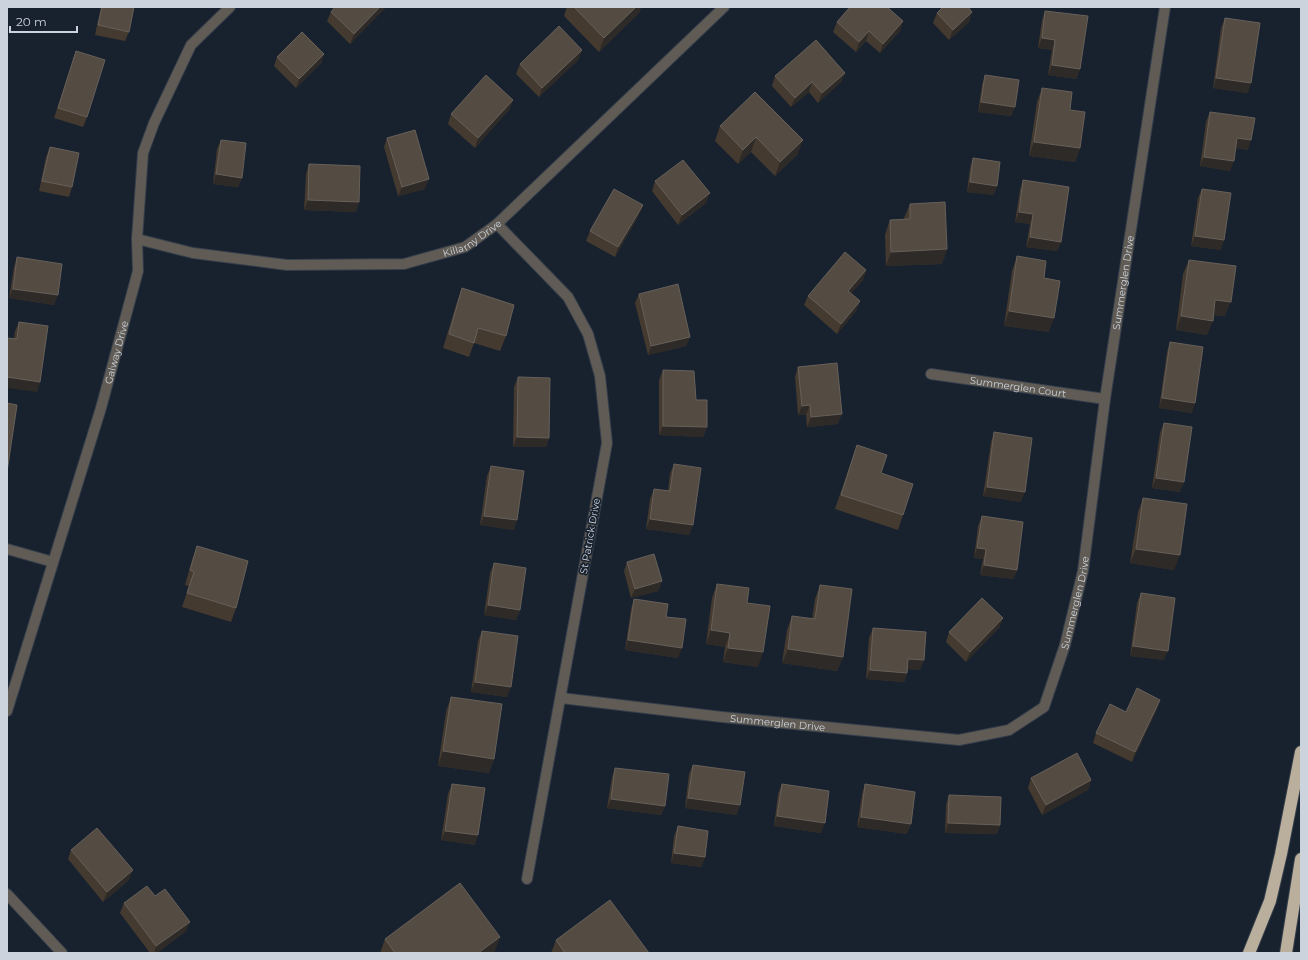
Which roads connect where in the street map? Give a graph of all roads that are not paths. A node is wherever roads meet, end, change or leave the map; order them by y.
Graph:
1 (230, 7) edge
2 (724, 7) edge
3 (1164, 7) edge
4 (497, 224) junction
5 (137, 238) junction
6 (931, 374) dead end
7 (1105, 400) junction
8 (7, 549) edge
9 (53, 562) junction
10 (560, 698) junction
11 (7, 712) edge
12 (1301, 752) edge
13 (1301, 859) edge
14 (527, 879) dead end
15 (7, 894) edge
16 (62, 953) edge
17 (1249, 953) edge
18 (1286, 953) edge

1 - 5 street, Galway Drive
2 - 4 street, Killarny Drive
3 - 7 street, Summerglen Drive
4 - 5 street, Killarny Drive
4 - 10 street, St Patrick Drive
5 - 9 street, Galway Drive
6 - 7 street, Summerglen Court
7 - 10 street, Summerglen Drive
8 - 9 street
9 - 11 street, Galway Drive
10 - 14 street, St Patrick Drive
12 - 17 highway
13 - 18 highway
15 - 16 street

